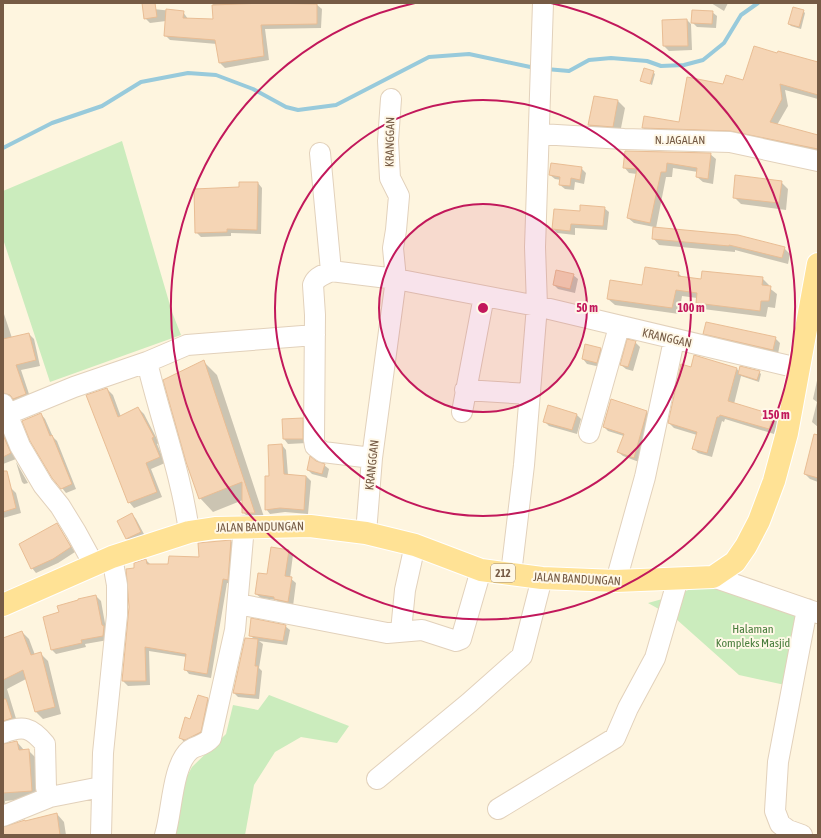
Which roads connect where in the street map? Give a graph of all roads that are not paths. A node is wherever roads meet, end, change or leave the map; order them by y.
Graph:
1 (543, 3) edge
2 (391, 99) dead end
3 (540, 134) junction
4 (320, 153) dead end
5 (818, 161) edge
6 (818, 264) edge
7 (331, 271) junction
8 (396, 279) junction
9 (815, 293) edge
10 (484, 296) junction
11 (536, 306) junction
12 (619, 326) junction
13 (315, 335) junction
14 (674, 340) junction
15 (147, 362) junction
16 (798, 368) junction
17 (465, 390) junction
18 (529, 394) junction
19 (4, 412) edge
20 (462, 412) dead end
21 (589, 433) dead end
22 (372, 458) junction
23 (244, 526) junction
24 (188, 532) junction
25 (366, 533) junction
26 (415, 545) junction
27 (103, 561) junction
28 (481, 570) junction
29 (511, 574) junction
30 (713, 577) junction
31 (542, 578) junction
32 (678, 579) junction
33 (616, 581) junction
34 (238, 604) junction
35 (3, 605) edge
36 (812, 611) edge
37 (401, 631) junction
38 (3, 733) edge
39 (377, 779) dead end
40 (102, 787) junction
41 (46, 788) dead end
42 (498, 809) dead end
43 (3, 816) edge
44 (101, 835) edge
45 (165, 835) edge
46 (802, 835) edge

1 - 3 street
2 - 8 street, KRANGGAN
3 - 5 street, N. JAGALAN
3 - 11 street
4 - 7 street
6 - 9 main road
7 - 8 street, KRANGGAN
7 - 13 street
8 - 10 street, KRANGGAN
8 - 22 street, KRANGGAN
9 - 16 main road
10 - 11 street, KRANGGAN
10 - 17 street
11 - 12 street, KRANGGAN
11 - 18 street
12 - 14 street, KRANGGAN
12 - 21 street
13 - 15 street
13 - 22 street
14 - 16 street, KRANGGAN
14 - 33 street
15 - 19 street
15 - 24 street
16 - 30 main road
17 - 18 street
17 - 20 street
18 - 29 street
19 - 27 street
22 - 25 street, KRANGGAN
23 - 24 main road, JALAN BANDUNGAN / 212
23 - 25 main road, JALAN BANDUNGAN / 212
23 - 34 street
24 - 27 main road, JALAN BANDUNGAN / 212
25 - 26 main road, JALAN BANDUNGAN / 212
26 - 28 main road, JALAN BANDUNGAN / 212
26 - 37 street
27 - 35 main road, JALAN BANDUNGAN / 212
27 - 40 street
28 - 29 main road, JALAN BANDUNGAN / 212
28 - 37 street
29 - 31 main road, JALAN BANDUNGAN / 212
30 - 32 main road, JALAN BANDUNGAN / 212
30 - 36 street
31 - 33 main road, JALAN BANDUNGAN / 212
31 - 39 street
32 - 33 main road, JALAN BANDUNGAN / 212
32 - 42 street
34 - 37 street
34 - 45 street
36 - 46 street
38 - 41 street
40 - 43 street
40 - 44 street

